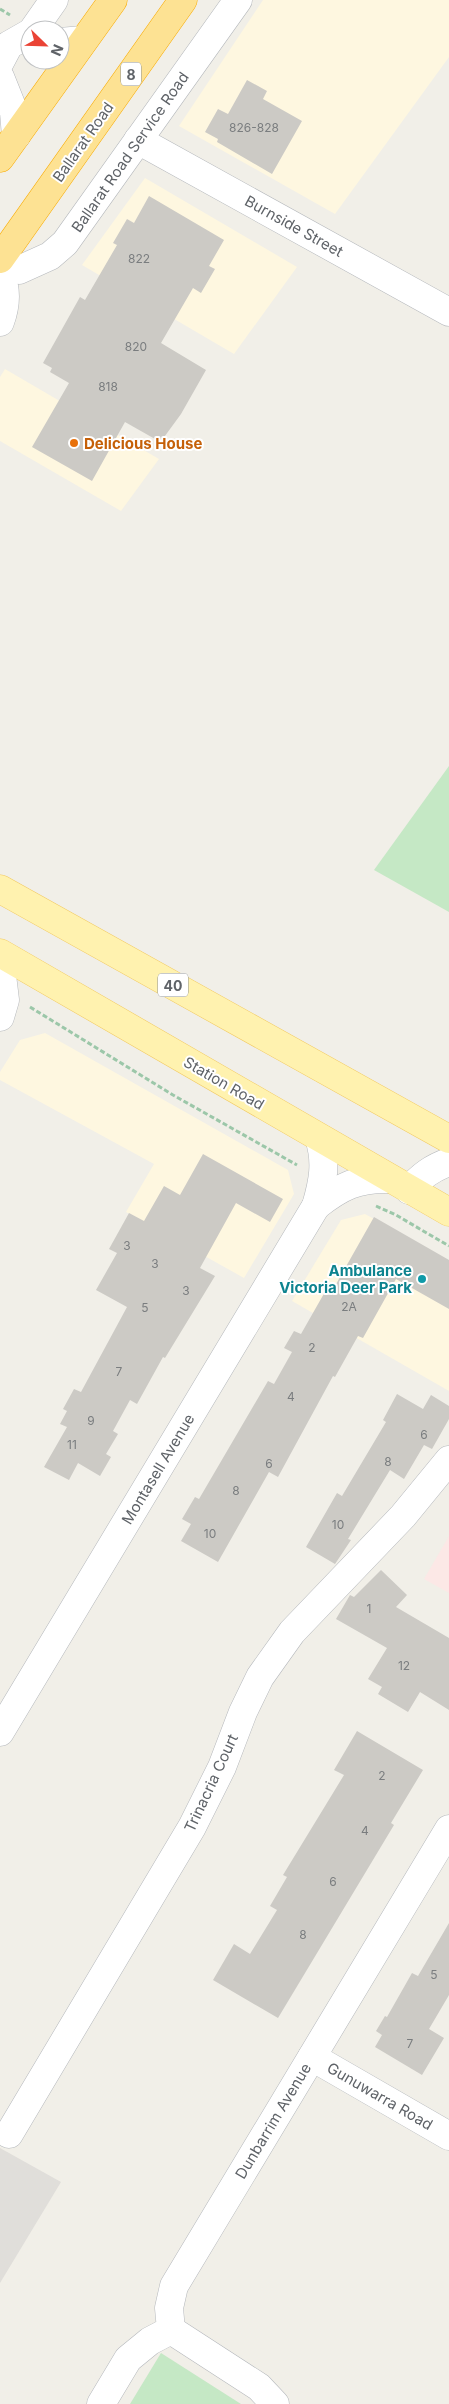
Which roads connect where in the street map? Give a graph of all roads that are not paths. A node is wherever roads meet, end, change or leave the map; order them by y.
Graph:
1 (54, 0) edge
2 (113, 0) edge
3 (183, 0) edge
4 (238, 0) edge
5 (33, 20) edge
6 (20, 33) edge
7 (72, 41) edge
8 (0, 62) edge
9 (0, 77) edge
10 (16, 136) junction
11 (138, 140) junction
12 (0, 158) edge
13 (0, 259) edge
14 (0, 265) edge
15 (0, 273) edge
16 (449, 312) edge
17 (0, 322) edge
18 (0, 889) edge
19 (0, 952) edge
20 (0, 959) edge
21 (2, 1008) edge
22 (319, 1138) junction
23 (449, 1139) edge
24 (449, 1162) edge
25 (400, 1184) junction
26 (326, 1192) junction
27 (449, 1212) edge
28 (449, 1460) edge
29 (0, 1732) edge
30 (449, 1828) edge
31 (312, 2057) junction
32 (9, 2134) dead end
33 (449, 2136) edge
34 (171, 2330) junction
35 (101, 2404) edge
36 (275, 2404) edge

1 - 5 street
2 - 7 highway
3 - 13 highway, Ballarat Road / 8
4 - 11 street, Ballarat Road Service Road
6 - 8 street
7 - 10 highway
9 - 10 street
10 - 12 highway
11 - 14 street, Ballarat Road Service Road
11 - 16 street, Burnside Street
15 - 17 street
18 - 23 main road, 40
19 - 22 main road, Station Road
20 - 21 street
22 - 25 main road, Station Road
22 - 26 street, Montasell Avenue
24 - 25 street
25 - 26 street
25 - 27 main road, Station Road
26 - 29 street, Montasell Avenue
28 - 32 street, Trinacria Court
30 - 31 street, Dunbarrim Avenue
31 - 33 street, Gunuwarra Road
31 - 34 street, Dunbarrim Avenue
34 - 35 street
34 - 36 street

